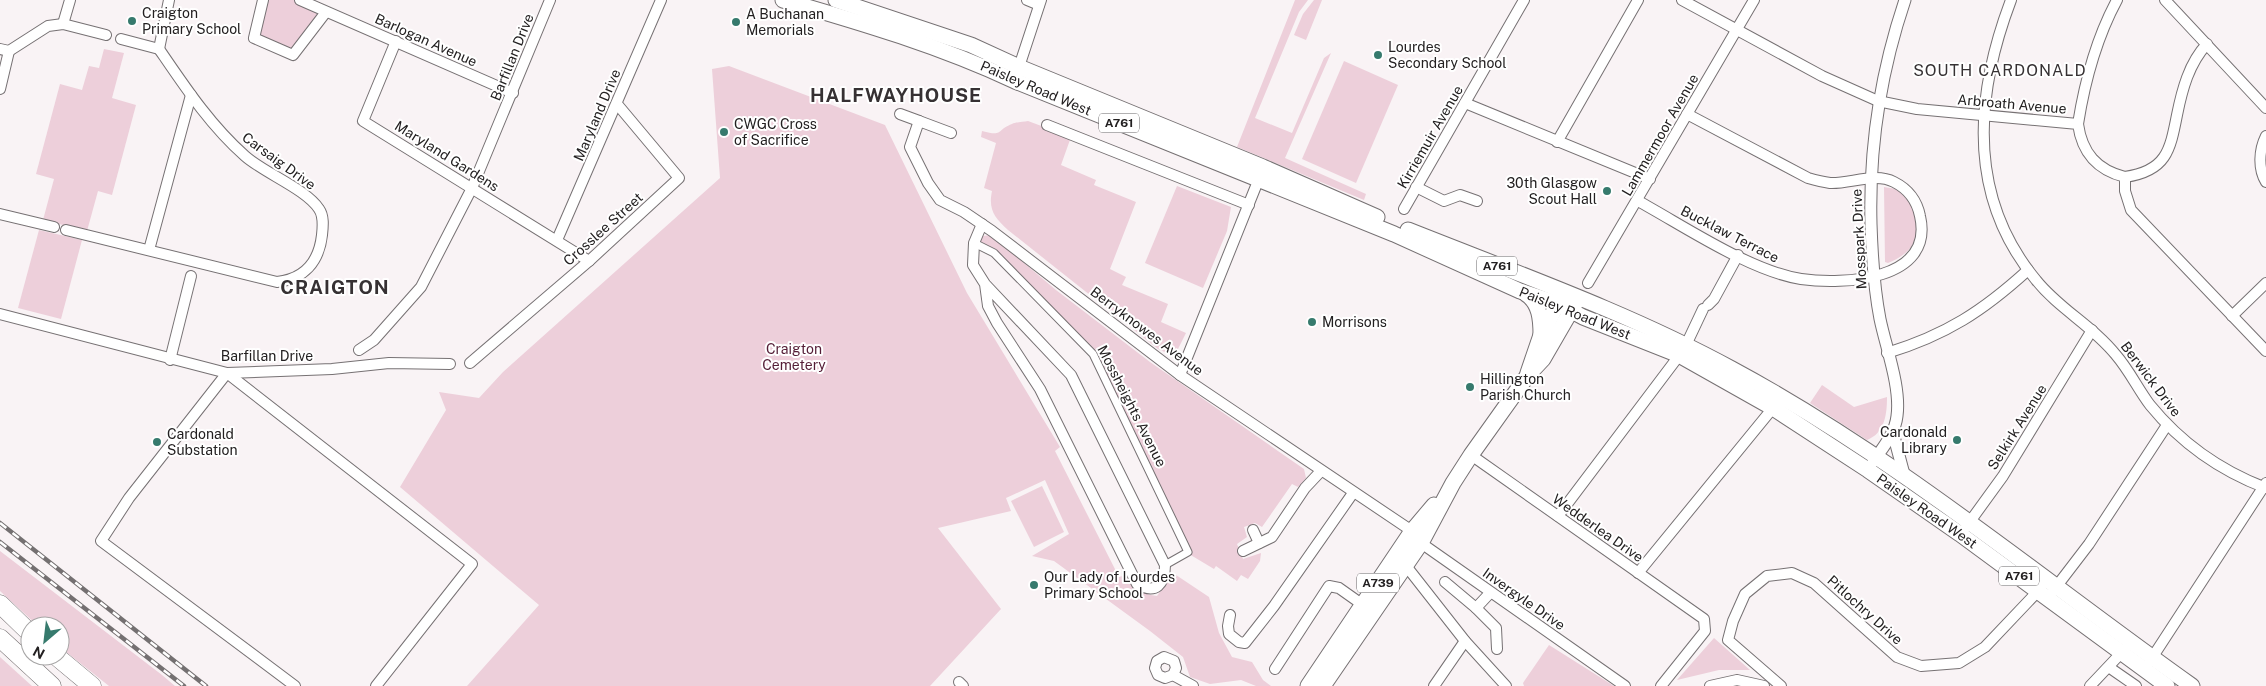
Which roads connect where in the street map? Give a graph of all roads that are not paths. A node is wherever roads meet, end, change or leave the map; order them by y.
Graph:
1 (70, 0) edge
2 (169, 0) edge
3 (263, 0) edge
4 (300, 0) edge
5 (550, 0) edge
6 (661, 0) edge
7 (836, 0) edge
8 (1027, 0) edge
9 (1524, 0) edge
10 (1638, 0) edge
11 (1682, 0) edge
12 (1754, 0) edge
13 (1905, 0) edge
14 (2011, 0) edge
15 (2117, 0) edge
16 (2166, 0) edge
17 (789, 1) edge
18 (1040, 3) edge
19 (809, 4) edge
20 (326, 12) junction
21 (63, 24) junction
22 (1736, 30) junction
23 (106, 35) dead end
24 (121, 39) dead end
25 (396, 41) junction
26 (2207, 44) junction
27 (159, 49) junction
28 (5, 50) edge
29 (1017, 74) junction
30 (0, 89) edge
31 (513, 93) junction
32 (191, 95) junction
33 (1878, 101) junction
34 (1465, 103) junction
35 (617, 104) junction
36 (2266, 108) edge
37 (900, 114) dead end
38 (1687, 114) junction
39 (1984, 115) junction
40 (919, 121) junction
41 (2078, 124) junction
42 (1047, 125) dead end
43 (951, 133) dead end
44 (2266, 136) edge
45 (1558, 142) junction
46 (2125, 177) junction
47 (1870, 178) junction
48 (1650, 179) junction
49 (1258, 181) junction
50 (2266, 182) edge
51 (1416, 187) junction
52 (472, 188) junction
53 (1638, 201) junction
54 (1477, 202) dead end
55 (1249, 205) junction
56 (1404, 209) dead end
57 (0, 214) edge
58 (982, 224) junction
59 (54, 227) dead end
60 (66, 230) dead end
61 (557, 240) junction
62 (974, 243) junction
63 (1429, 244) junction
64 (149, 250) junction
65 (1738, 256) junction
66 (589, 261) junction
67 (2028, 270) junction
68 (191, 276) dead end
69 (1874, 277) junction
70 (1588, 283) dead end
71 (2266, 283) edge
72 (985, 284) junction
73 (1520, 291) junction
74 (1567, 306) junction
75 (0, 314) edge
76 (2232, 316) junction
77 (2092, 330) junction
78 (1542, 335) junction
79 (359, 350) dead end
80 (1682, 350) junction
81 (2266, 350) edge
82 (1887, 353) junction
83 (170, 360) junction
84 (470, 363) dead end
85 (450, 364) dead end
86 (226, 373) junction
87 (1180, 375) junction
88 (1528, 375) junction
89 (1777, 403) junction
90 (2167, 424) junction
91 (1893, 433) junction
92 (1471, 455) junction
93 (1876, 457) junction
94 (1868, 470) junction
95 (1321, 471) junction
96 (1906, 478) junction
97 (2265, 486) edge
98 (1353, 493) junction
99 (1558, 516) junction
100 (1965, 528) junction
101 (1253, 530) dead end
102 (1416, 537) junction
103 (1259, 544) junction
104 (1242, 550) dead end
105 (1400, 560) junction
106 (1165, 565) junction
107 (1638, 572) junction
108 (1445, 582) dead end
109 (2048, 589) junction
110 (1490, 593) junction
111 (0, 604) edge
112 (1363, 605) junction
113 (1476, 608) junction
114 (1230, 615) dead end
115 (20, 623) edge
116 (0, 638) edge
117 (1464, 641) junction
118 (2126, 648) junction
119 (1497, 649) dead end
120 (2148, 664) junction
121 (68, 666) edge
122 (2110, 668) junction
123 (1275, 669) dead end
124 (1172, 675) dead end
125 (52, 686) edge
126 (92, 686) edge
127 (294, 686) edge
128 (376, 686) edge
129 (1192, 686) edge
130 (1308, 686) edge
131 (1323, 686) edge
132 (1434, 686) edge
133 (1506, 686) edge
134 (1625, 686) edge
135 (1661, 686) edge
136 (1710, 686) edge
137 (1764, 686) edge
138 (1781, 686) edge
139 (2090, 686) edge
140 (2136, 686) edge
141 (2167, 686) edge
142 (2192, 686) edge

1 - 21 street
2 - 27 street
3 - 20 street
4 - 20 street, Barlogan Avenue
5 - 31 street, Barfillan Drive
6 - 35 street, Maryland Drive
7 - 29 main road, Paisley Road West / A761
8 - 18 street
9 - 34 street, Kirriemuir Avenue
10 - 45 street
11 - 22 street, Arbroath Avenue
12 - 22 street, Lammermoor Avenue
13 - 33 street, Mosspark Drive
14 - 39 street, Berwick Drive
15 - 41 street
16 - 26 street
17 - 19 main road, Paisley Road West / A761
18 - 29 street
19 - 29 main road, Paisley Road West / A761
20 - 25 street, Barlogan Avenue
21 - 23 street
21 - 28 street
22 - 33 street, Arbroath Avenue
22 - 38 street, Lammermoor Avenue
24 - 27 street
25 - 31 street, Barlogan Avenue
25 - 52 street, Maryland Gardens
26 - 36 street
26 - 46 street
27 - 32 street, Carsaig Drive
28 - 30 street
29 - 49 main road, Paisley Road West / A761
29 - 63 main road, Paisley Road West / A761
31 - 52 street, Barfillan Drive
32 - 64 street
32 - 64 street, Carsaig Drive
33 - 39 street, Arbroath Avenue
33 - 47 street, Mosspark Drive
34 - 45 street
34 - 51 street, Kirriemuir Avenue
35 - 61 street, Maryland Drive
35 - 66 street, Crosslee Street
37 - 40 street
38 - 47 street, Bucklaw Terrace
38 - 48 street, Lammermoor Avenue
39 - 41 street, Arbroath Avenue
39 - 67 street, Berwick Drive
40 - 43 street
40 - 58 street, Berryknowes Avenue
41 - 46 street, Arbroath Avenue
42 - 55 street, Paisley Road West
44 - 50 street
45 - 48 street
46 - 76 street
47 - 69 street, Mosspark Drive
47 - 69 street, Bucklaw Terrace
48 - 53 street, Lammermoor Avenue
49 - 55 street
49 - 63 main road, Paisley Road West / A761
51 - 54 street
51 - 56 street, Kirriemuir Avenue
52 - 61 street, Maryland Gardens
52 - 79 street, Barfillan Drive
53 - 65 street, Bucklaw Terrace
53 - 70 street, Lammermoor Avenue
55 - 87 street
57 - 59 street
58 - 62 street
58 - 87 street, Berryknowes Avenue
60 - 64 street, Carsaig Drive
61 - 66 street, Maryland Gardens
62 - 72 street
62 - 106 street, Mossheights Avenue
63 - 73 main road, Paisley Road West / A761
63 - 74 main road, Paisley Road West / A761
65 - 69 street, Bucklaw Terrace
65 - 80 street
66 - 84 street, Crosslee Street
67 - 77 street, Berwick Drive
67 - 82 street
68 - 83 street
69 - 82 street, Mosspark Drive
71 - 76 street
72 - 106 street
72 - 106 street
73 - 74 main road, Paisley Road West / A761
73 - 78 main road
74 - 78 main road, A739
74 - 80 main road, Paisley Road West / A761
74 - 88 main road, A739
75 - 83 street, Barfillan Drive
76 - 81 street
77 - 90 street, Berwick Drive
77 - 100 street, Selkirk Avenue
78 - 88 main road, A739
80 - 89 main road, Paisley Road West / A761
80 - 99 street
82 - 91 street, Mosspark Drive
83 - 86 street, Barfillan Drive
85 - 86 street, Barfillan Drive
86 - 127 street
86 - 128 street
87 - 95 street, Berryknowes Avenue
88 - 92 main road, A739
89 - 93 main road, Paisley Road West / A761
89 - 94 main road, Paisley Road West / A761
89 - 107 street
90 - 97 street, Berwick Drive
90 - 109 street, Pitlochry Drive
91 - 93 street, Mosspark Drive
91 - 96 street
92 - 99 street, Wedderlea Drive
92 - 102 main road, A739
93 - 94 street, Mosspark Drive
93 - 96 main road, Paisley Road West / A761
94 - 100 main road, Paisley Road West / A761
95 - 98 street, Berryknowes Avenue
95 - 103 street
96 - 100 main road, Paisley Road West / A761
97 - 120 street
98 - 102 street, Berryknowes Avenue
98 - 114 street
99 - 107 street, Wedderlea Drive
100 - 109 main road, Paisley Road West / A761
101 - 103 street
102 - 105 main road, A739
102 - 110 street, Invergyle Drive
103 - 104 street
105 - 112 main road, A739
105 - 117 street
105 - 131 main road, A739
107 - 135 street, Wedderlea Drive
108 - 113 street
109 - 118 main road, Paisley Road West / A761
109 - 138 street, Pitlochry Drive
110 - 113 street
110 - 134 street, Invergyle Drive
111 - 115 highway
112 - 123 street
112 - 130 main road, A739
113 - 119 street
116 - 125 highway
117 - 132 street
117 - 133 street
118 - 120 main road, Paisley Road West / A761
118 - 122 street
120 - 141 main road, Paisley Road West / A761
120 - 142 main road, Paisley Road West / A761
121 - 126 highway
122 - 139 street
122 - 140 street
124 - 129 street
136 - 137 street

